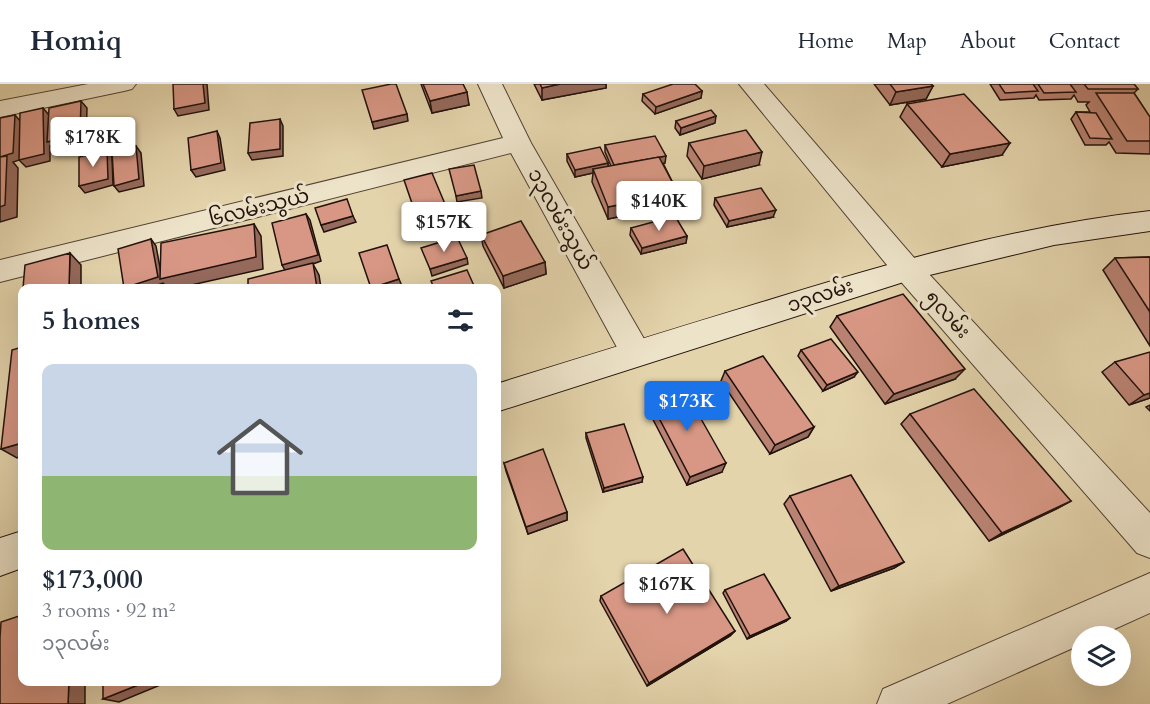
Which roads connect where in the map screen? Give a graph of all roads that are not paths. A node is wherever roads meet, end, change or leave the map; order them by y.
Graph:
1 (124, 84) edge
2 (490, 84) edge
3 (751, 84) edge
4 (0, 109) edge
5 (518, 142) junction
6 (1150, 221) edge
7 (906, 268) junction
8 (0, 271) edge
9 (636, 353) junction
10 (501, 396) edge
11 (1150, 540) edge
12 (18, 551) edge
13 (0, 557) edge
14 (1150, 593) edge
15 (898, 704) edge

1 - 4 street
2 - 5 street, ၁၃လမ်းသွယ်
3 - 7 street, ၅လမ်း
5 - 8 street, ၆လမ်းသွယ်
5 - 9 street, ၁၃လမ်းသွယ်
6 - 7 street, ၁၃လမ်း
7 - 9 street, ၁၃လမ်း
7 - 11 street, ၅လမ်း
9 - 10 street, ၁၃လမ်း
12 - 13 street
14 - 15 street

